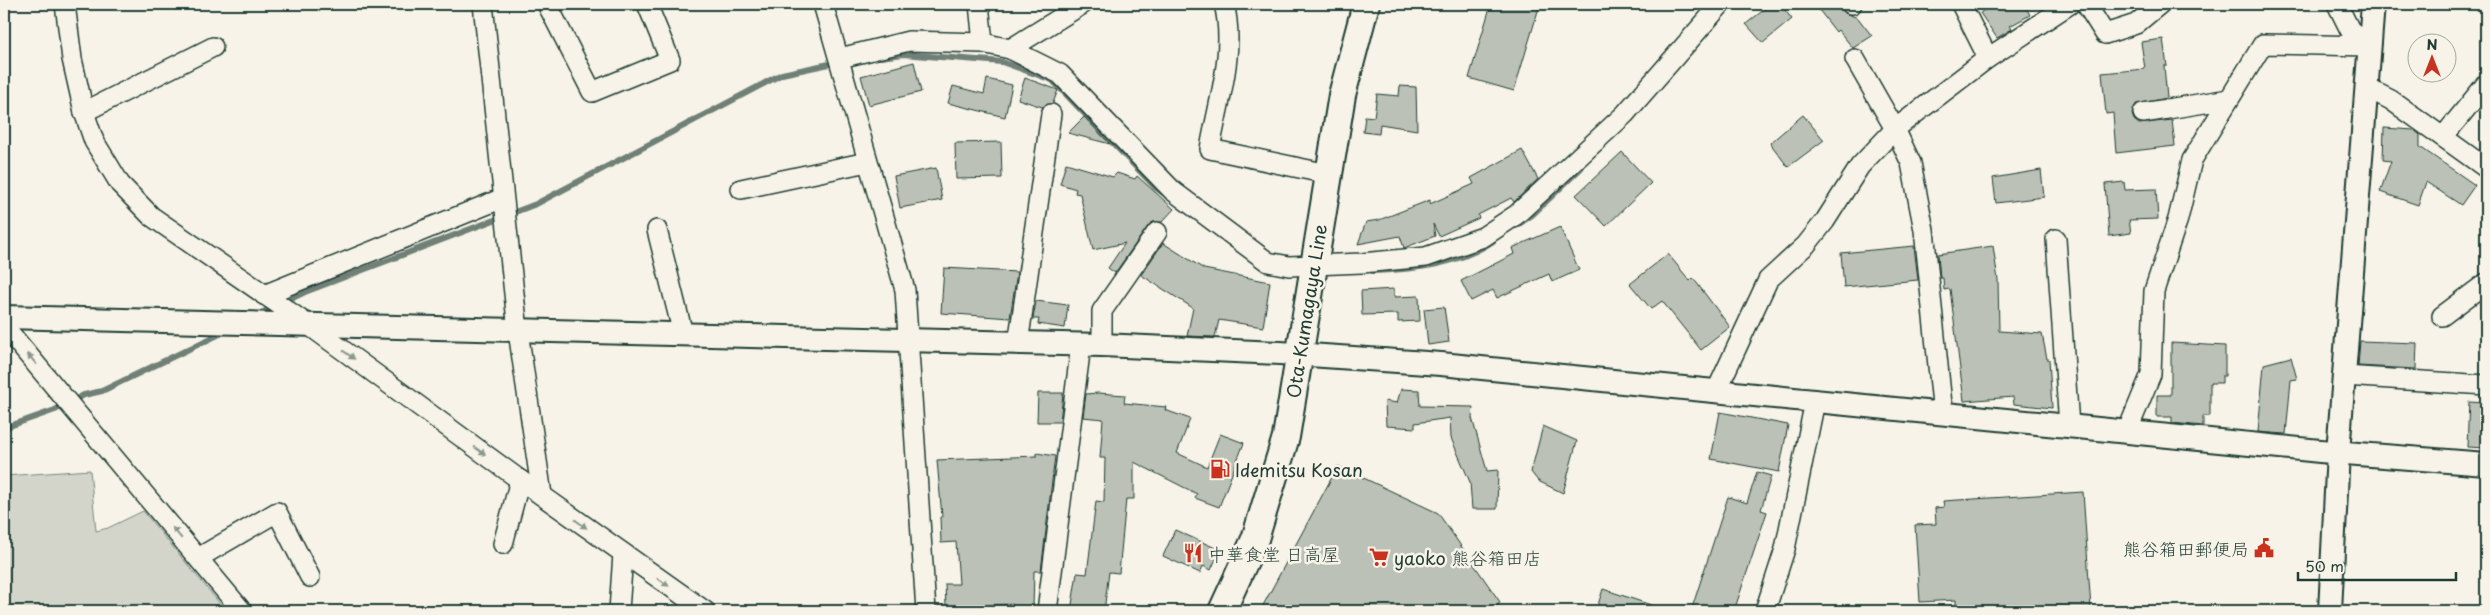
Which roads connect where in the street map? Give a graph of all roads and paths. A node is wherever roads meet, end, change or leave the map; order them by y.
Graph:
1 (65, 4) edge
2 (483, 4) edge
3 (547, 4) edge
4 (647, 4) edge
5 (823, 4) edge
6 (979, 4) edge
7 (1082, 4) edge
8 (1224, 4) edge
9 (1366, 4) edge
10 (1721, 4) edge
11 (1961, 4) edge
12 (2070, 4) edge
13 (2086, 4) edge
14 (2160, 4) edge
15 (2337, 4) edge
16 (2372, 4) edge
17 (983, 43) junction
18 (2370, 46) junction
19 (214, 47) dead end
20 (1010, 49) junction
21 (840, 58) junction
22 (1988, 58) junction
23 (1855, 59) dead end
24 (2486, 84) edge
25 (2367, 88) junction
26 (2229, 99) junction
27 (84, 112) junction
28 (2142, 113) dead end
29 (1051, 114) dead end
30 (1895, 129) junction
31 (2443, 137) junction
32 (867, 162) junction
33 (2486, 168) edge
34 (1328, 174) junction
35 (741, 189) dead end
36 (503, 199) junction
37 (657, 230) dead end
38 (1157, 232) dead end
39 (2056, 239) dead end
40 (1312, 274) junction
41 (2486, 283) edge
42 (265, 296) junction
43 (2442, 316) dead end
44 (4, 317) edge
45 (4, 326) edge
46 (310, 326) junction
47 (518, 331) junction
48 (683, 334) junction
49 (908, 341) junction
50 (1018, 344) junction
51 (1091, 345) junction
52 (1299, 354) junction
53 (2344, 376) junction
54 (2486, 385) edge
55 (1716, 392) junction
56 (1816, 401) junction
57 (1943, 414) junction
58 (2069, 426) junction
59 (2127, 432) junction
60 (2338, 452) junction
61 (2486, 464) edge
62 (520, 480) junction
63 (542, 495) junction
64 (503, 544) dead end
65 (623, 554) junction
66 (198, 558) junction
67 (310, 577) dead end
68 (242, 611) edge
69 (618, 611) edge
70 (705, 611) edge
71 (926, 611) edge
72 (1048, 611) edge
73 (1222, 611) edge
74 (1765, 611) edge
75 (2330, 611) edge

1 - 27 street
2 - 36 street
3 - 4 street
5 - 21 street
6 - 17 street
7 - 20 street
8 - 34 street
9 - 34 main road, Ota-Kumagaya Line
10 - 40 street
11 - 22 street
12 - 22 street
13 - 14 street
15 - 18 street
16 - 18 street
17 - 20 street
17 - 21 street
18 - 25 street
18 - 26 street
19 - 27 street
20 - 40 street
21 - 32 street
22 - 30 street
23 - 30 street
24 - 31 street
25 - 31 street
25 - 53 street
26 - 28 street
26 - 59 street
27 - 42 street
29 - 50 street
30 - 55 street
30 - 57 street
31 - 33 street
32 - 35 street
32 - 49 street
34 - 40 main road, Ota-Kumagaya Line
36 - 42 street
36 - 47 street
37 - 48 street
38 - 51 street
39 - 58 street
40 - 52 main road, Ota-Kumagaya Line
41 - 43 street
42 - 46 street
44 - 46 street
66 -> 45 street
46 - 47 street
46 -> 62 street
47 - 48 street
47 - 63 street
48 - 49 street
49 - 50 street
49 - 71 street
50 - 51 street
51 - 52 street
51 - 72 street
52 - 55 street
52 - 73 main road, Ota-Kumagaya Line
53 - 54 street
53 - 60 street
55 - 56 street
56 - 57 street
56 - 74 street
57 - 58 street
58 - 59 street
59 - 60 street
60 - 61 street
60 - 75 street
62 - 63 street
62 - 64 street
63 -> 65 street
65 - 69 street
65 -> 70 street
66 - 67 street
66 - 68 street

